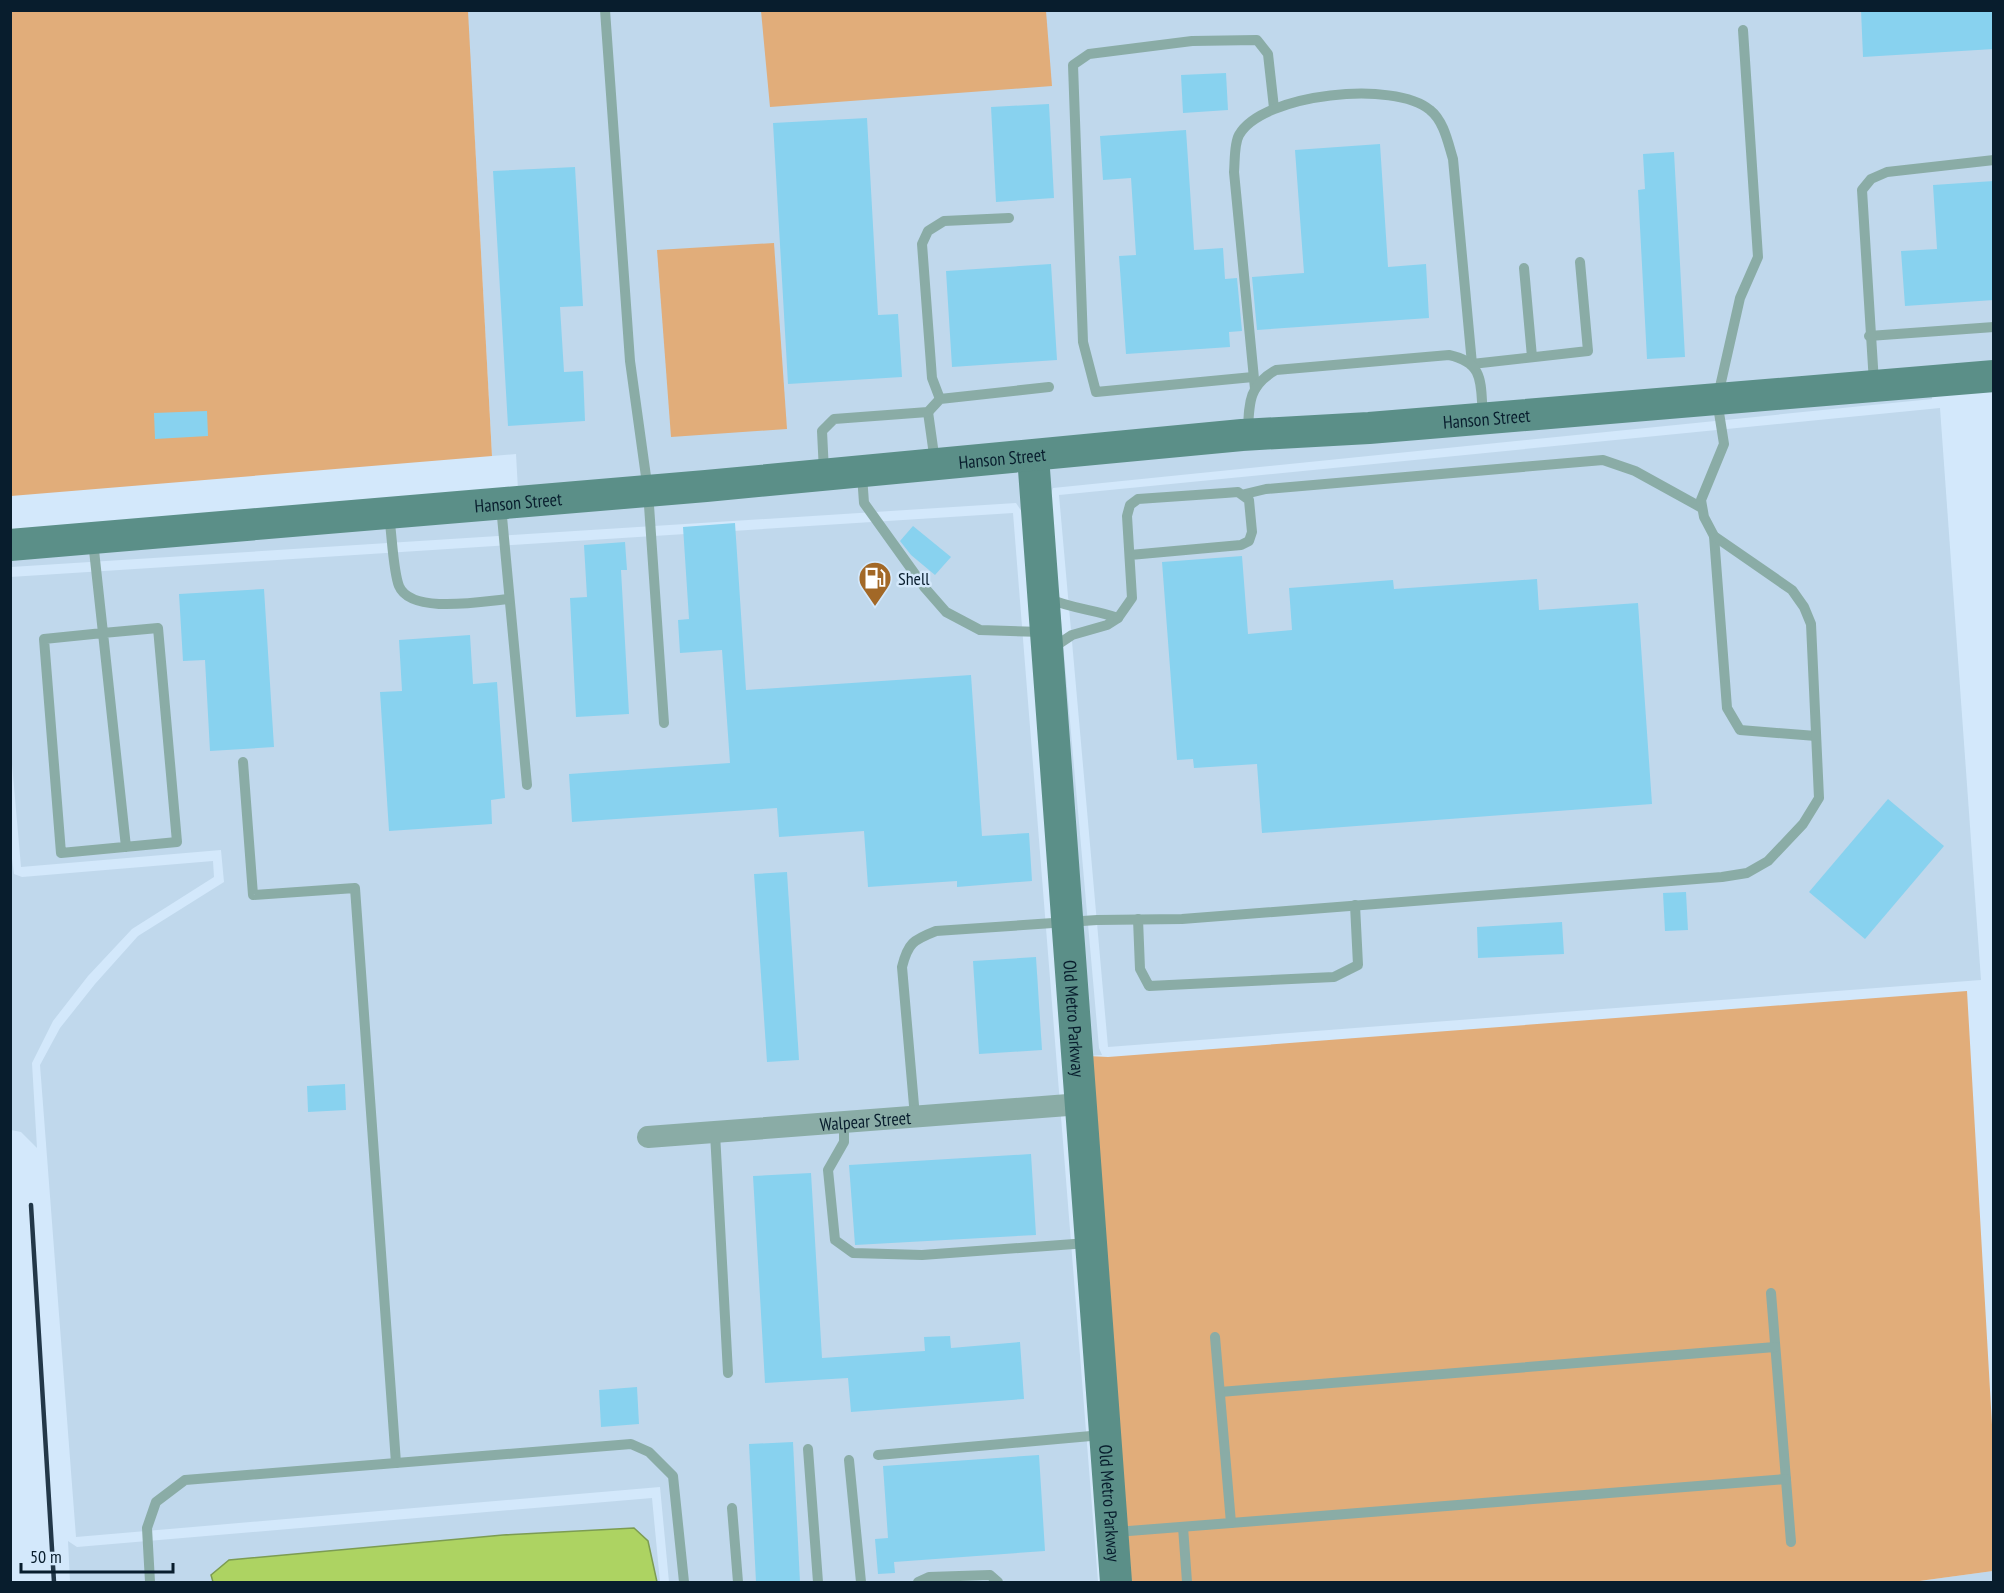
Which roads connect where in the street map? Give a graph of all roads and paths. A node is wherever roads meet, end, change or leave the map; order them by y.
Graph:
1 (604, 10) edge
2 (1743, 30) dead end
3 (1274, 108) junction
4 (1994, 160) edge
5 (1010, 218) dead end
6 (1580, 262) dead end
7 (1524, 268) dead end
8 (1994, 327) edge
9 (1869, 336) junction
10 (1532, 357) junction
11 (1472, 364) junction
12 (1994, 376) edge
13 (1253, 377) junction
14 (1049, 387) dead end
15 (1874, 387) junction
16 (1255, 389) junction
17 (940, 399) junction
18 (1717, 400) junction
19 (928, 412) junction
20 (1483, 419) junction
21 (1248, 435) junction
22 (1033, 456) junction
23 (935, 465) junction
24 (861, 471) junction
25 (824, 475) junction
26 (648, 491) junction
27 (1245, 495) junction
28 (500, 503) junction
29 (1702, 508) junction
30 (389, 513) junction
31 (1714, 536) junction
32 (93, 538) junction
33 (10, 545) edge
34 (1130, 555) junction
35 (1044, 596) junction
36 (509, 599) junction
37 (1118, 618) junction
38 (103, 633) junction
39 (1047, 641) junction
40 (664, 723) dead end
41 (1816, 736) junction
42 (243, 762) dead end
43 (527, 785) dead end
44 (126, 847) junction
45 (1355, 905) junction
46 (1138, 919) junction
47 (1068, 923) junction
48 (1081, 1104) junction
49 (915, 1117) junction
50 (844, 1123) junction
51 (716, 1133) junction
52 (648, 1137) dead end
53 (1091, 1242) junction
54 (1771, 1293) dead end
55 (1215, 1337) dead end
56 (1775, 1347) junction
57 (728, 1373) dead end
58 (1220, 1392) junction
59 (1105, 1435) junction
60 (808, 1449) dead end
61 (878, 1455) dead end
62 (849, 1460) dead end
63 (396, 1463) junction
64 (1785, 1479) junction
65 (732, 1508) dead end
66 (1231, 1523) junction
67 (1183, 1527) junction
68 (1113, 1532) junction
69 (1791, 1542) dead end
70 (150, 1582) edge
71 (684, 1582) edge
72 (738, 1582) edge
73 (818, 1582) edge
74 (861, 1582) edge
75 (918, 1582) edge
76 (998, 1582) edge
77 (1116, 1582) edge
78 (1187, 1582) edge

1 - 26 lane
2 - 18 lane
3 - 11 lane
3 - 13 lane
3 - 13 lane
4 - 9 lane
5 - 17 lane
6 - 10 lane
7 - 10 lane
8 - 9 lane
9 - 15 lane
10 - 11 lane
11 - 16 lane
11 - 20 lane
12 - 15 street, Hanson Street
13 - 16 lane
14 - 17 lane
15 - 18 street, Hanson Street
16 - 21 lane
17 - 19 lane
18 - 20 street, Hanson Street
18 - 29 lane
19 - 23 lane
19 - 25 lane
20 - 21 street, Hanson Street
21 - 22 street, Hanson Street
22 - 23 street, Hanson Street
22 - 35 street, Old Metro Parkway
23 - 24 street, Hanson Street
24 - 25 street, Hanson Street
24 - 39 lane
25 - 26 street, Hanson Street
26 - 28 street, Hanson Street
26 - 40 lane
27 - 29 lane
27 - 34 lane
27 - 34 lane
28 - 30 street, Hanson Street
28 - 36 lane
29 - 31 lane
30 - 32 street, Hanson Street
30 - 36 lane
31 - 41 lane
31 - 41 lane
32 - 33 street, Hanson Street
32 - 38 lane
34 - 37 lane
35 - 37 lane
35 - 39 street, Old Metro Parkway
36 - 43 lane
37 - 39 lane
38 - 44 lane
38 - 44 lane
38 - 44 lane
39 - 47 street, Old Metro Parkway
41 - 45 lane
42 - 63 lane
45 - 46 lane
45 - 46 lane
46 - 47 lane
47 - 48 street, Old Metro Parkway
47 - 49 lane
48 - 49 street, Walpear Street
48 - 53 street, Old Metro Parkway
49 - 50 street, Walpear Street
50 - 51 street, Walpear Street
50 - 53 lane
51 - 52 street, Walpear Street
51 - 57 lane
53 - 59 street, Old Metro Parkway
54 - 56 lane
55 - 58 lane
56 - 58 lane
56 - 64 lane
58 - 66 lane
59 - 61 lane
59 - 68 street, Old Metro Parkway
60 - 73 lane
62 - 74 lane
63 - 70 lane
63 - 71 lane
64 - 66 lane
64 - 69 lane
65 - 72 lane
66 - 67 lane
67 - 68 lane
67 - 78 lane
68 - 77 street, Old Metro Parkway
75 - 76 lane

